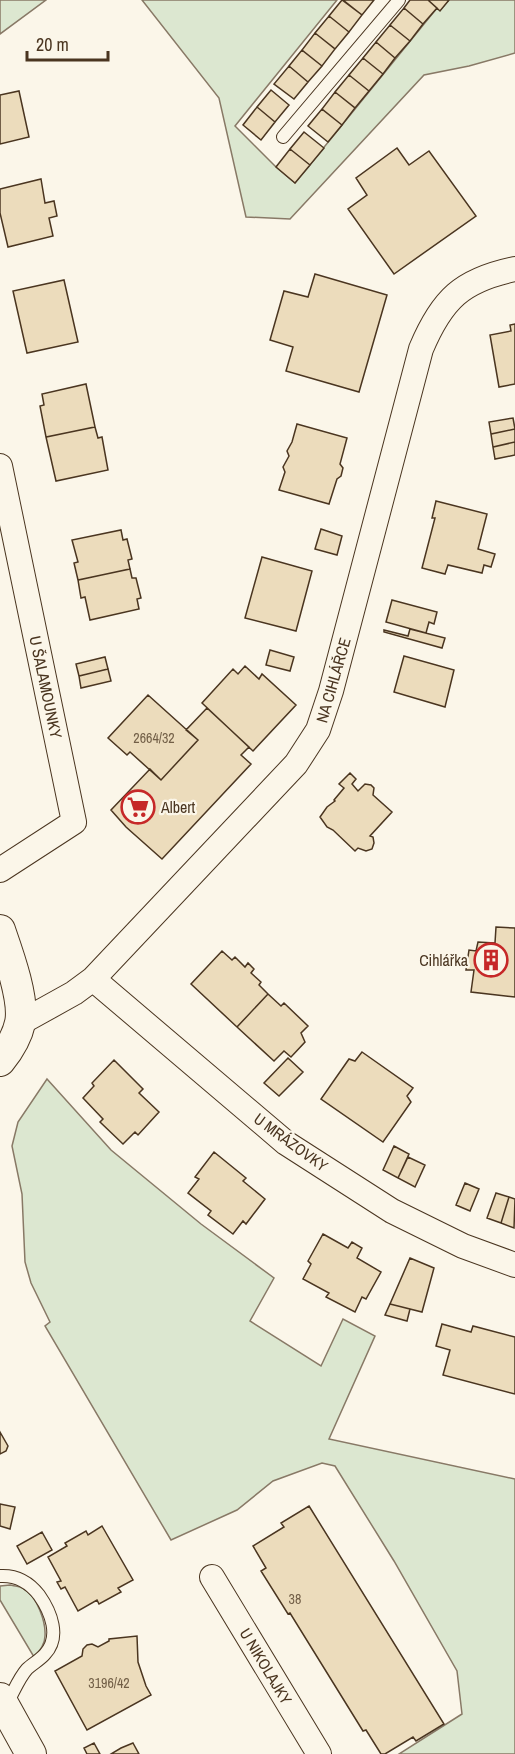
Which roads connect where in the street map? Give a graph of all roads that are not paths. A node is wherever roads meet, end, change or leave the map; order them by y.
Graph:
1 (399, 0) edge
2 (282, 137) dead end
3 (515, 269) edge
4 (0, 466) edge
5 (0, 870) edge
6 (0, 930) edge
7 (93, 980) junction
8 (20, 1023) junction
9 (0, 1062) edge
10 (515, 1265) edge
11 (0, 1576) edge
12 (212, 1577) dead end
13 (2, 1707) edge
14 (32, 1754) edge
15 (319, 1754) edge

1 - 2 lane
3 - 7 street, NA CIHLÁŘCE
4 - 5 street, U ŠALAMOUNKY
6 - 8 street
7 - 8 street, NA CIHLÁŘCE
7 - 10 street, U MRÁZOVKY
8 - 9 street
11 - 13 lane
12 - 15 street, U NIKOLAJKY
13 - 14 street

